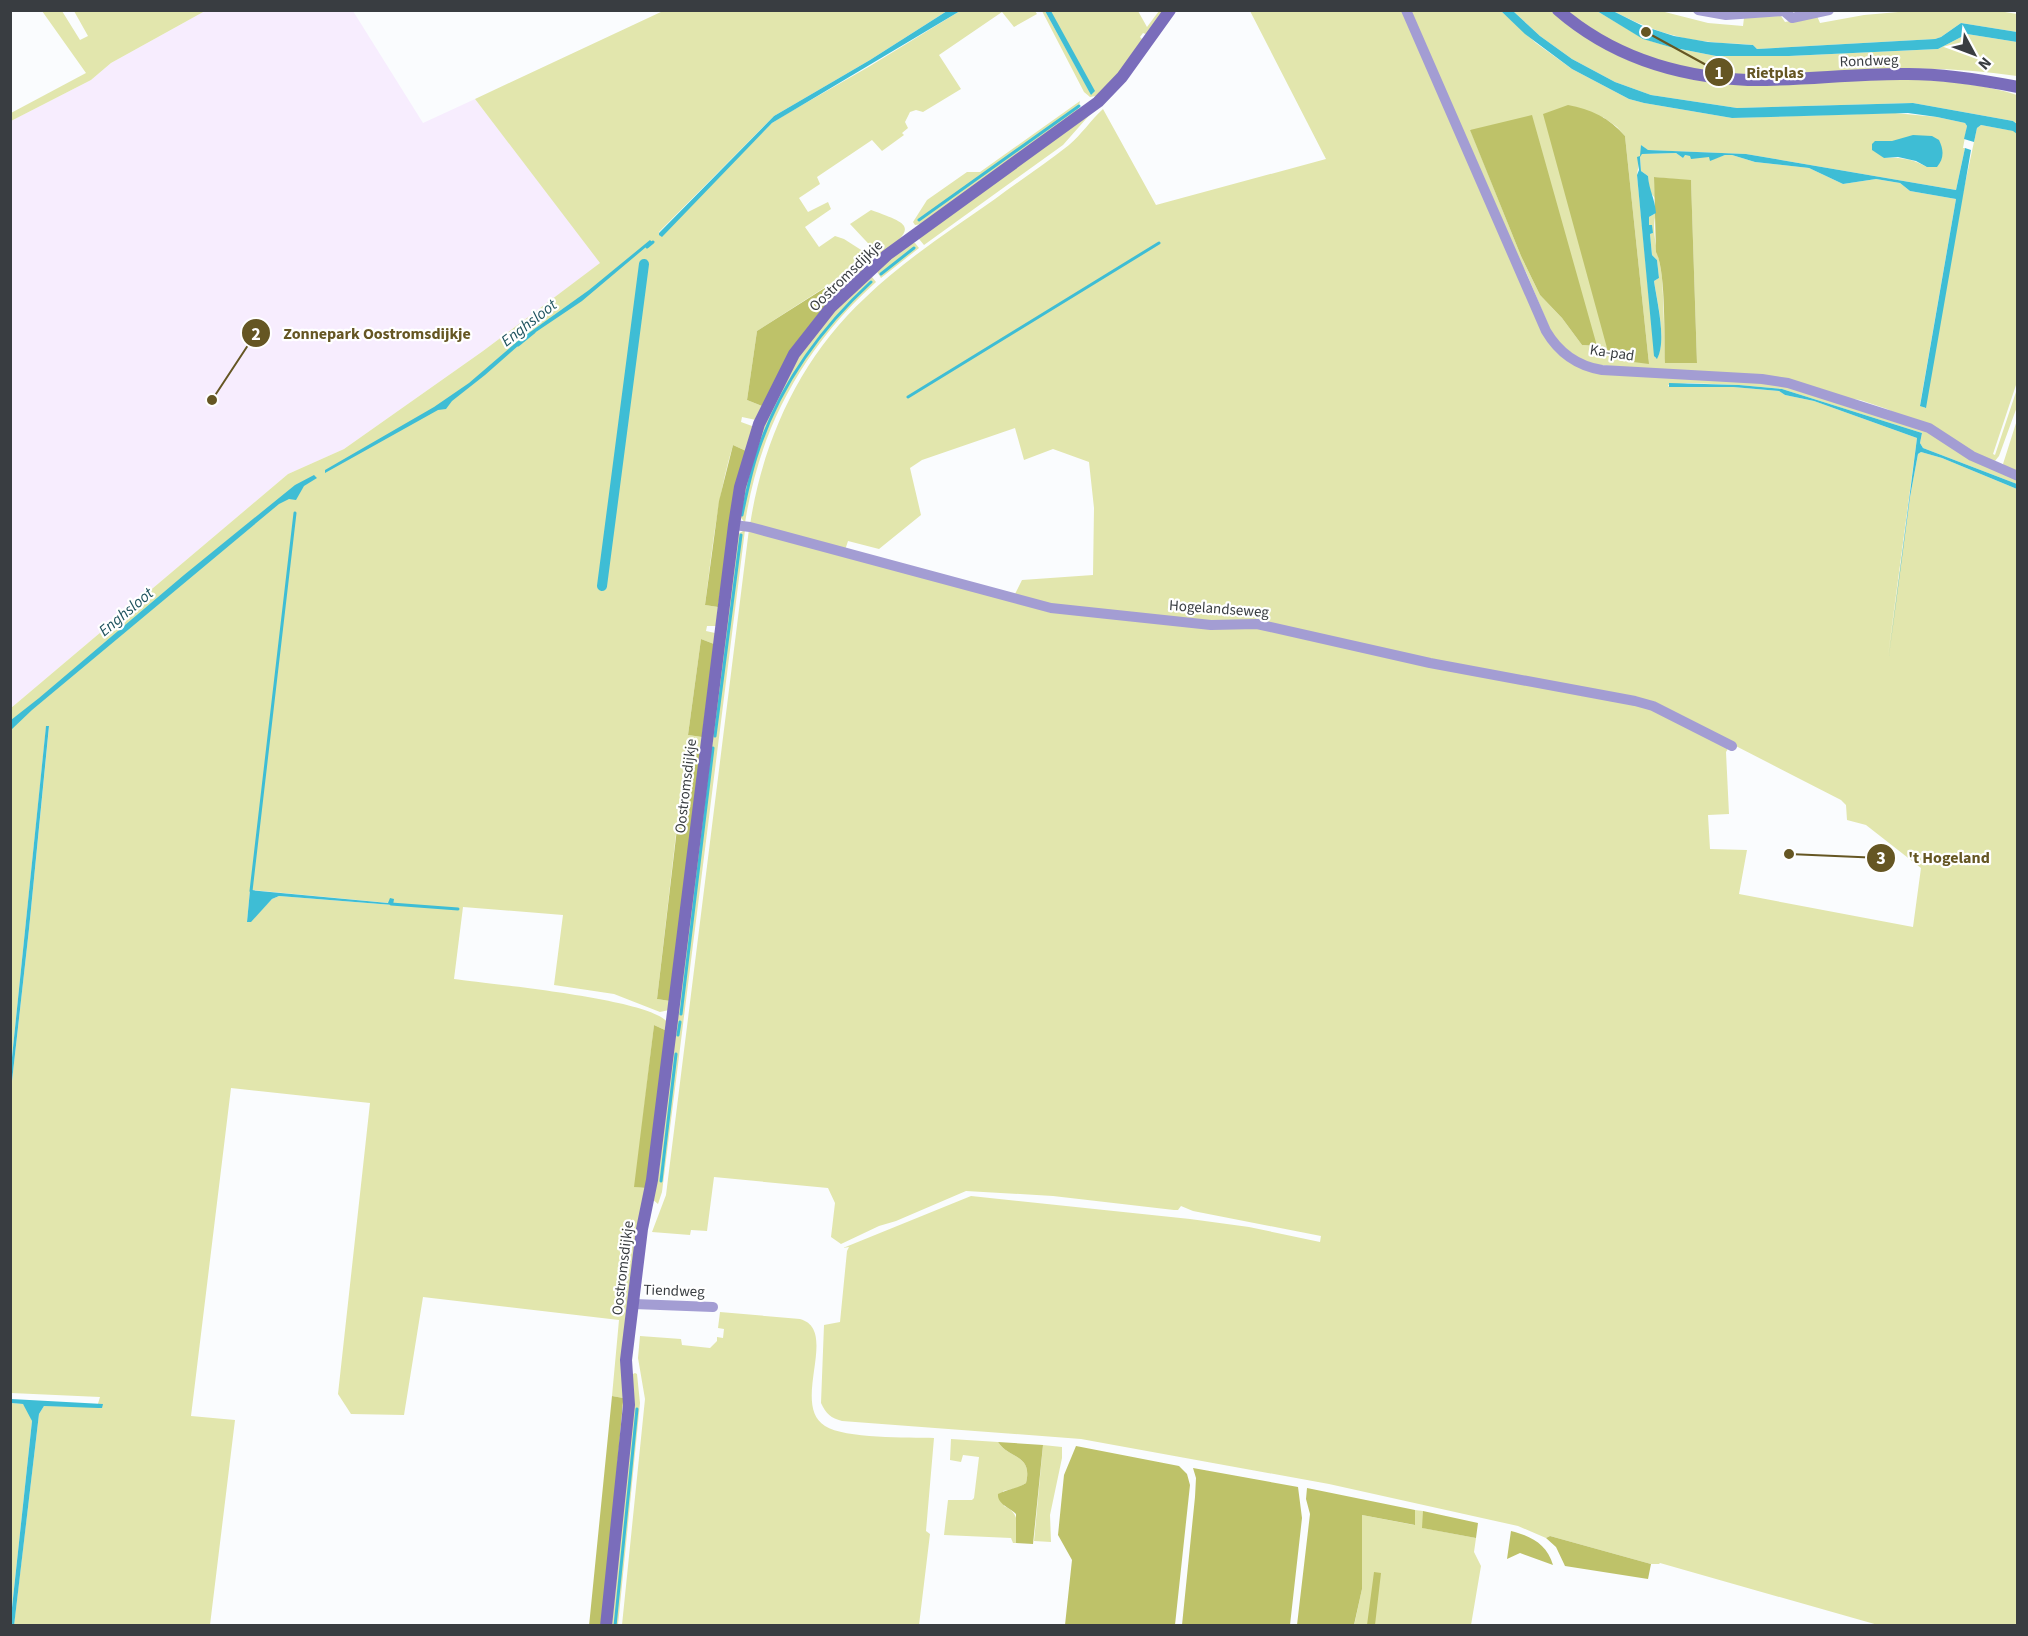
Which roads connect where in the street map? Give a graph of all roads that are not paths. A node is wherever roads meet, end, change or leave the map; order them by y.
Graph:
1 (1170, 10) edge
2 (1406, 10) edge
3 (1558, 10) edge
4 (1698, 10) edge
5 (1829, 10) edge
6 (1784, 11) edge
7 (2018, 87) edge
8 (2018, 476) edge
9 (734, 525) junction
10 (1732, 746) dead end
11 (634, 1304) junction
12 (713, 1307) dead end
13 (606, 1626) edge

1 - 9 street, Oostromsdijkje
2 - 8 street, Ka-pad
3 - 7 street, Rondweg
4 - 6 street
5 - 6 street
9 - 10 street, Hogelandseweg
9 - 11 street, Oostromsdijkje
11 - 12 street, Tiendweg
11 - 13 street, Oostromsdijkje

